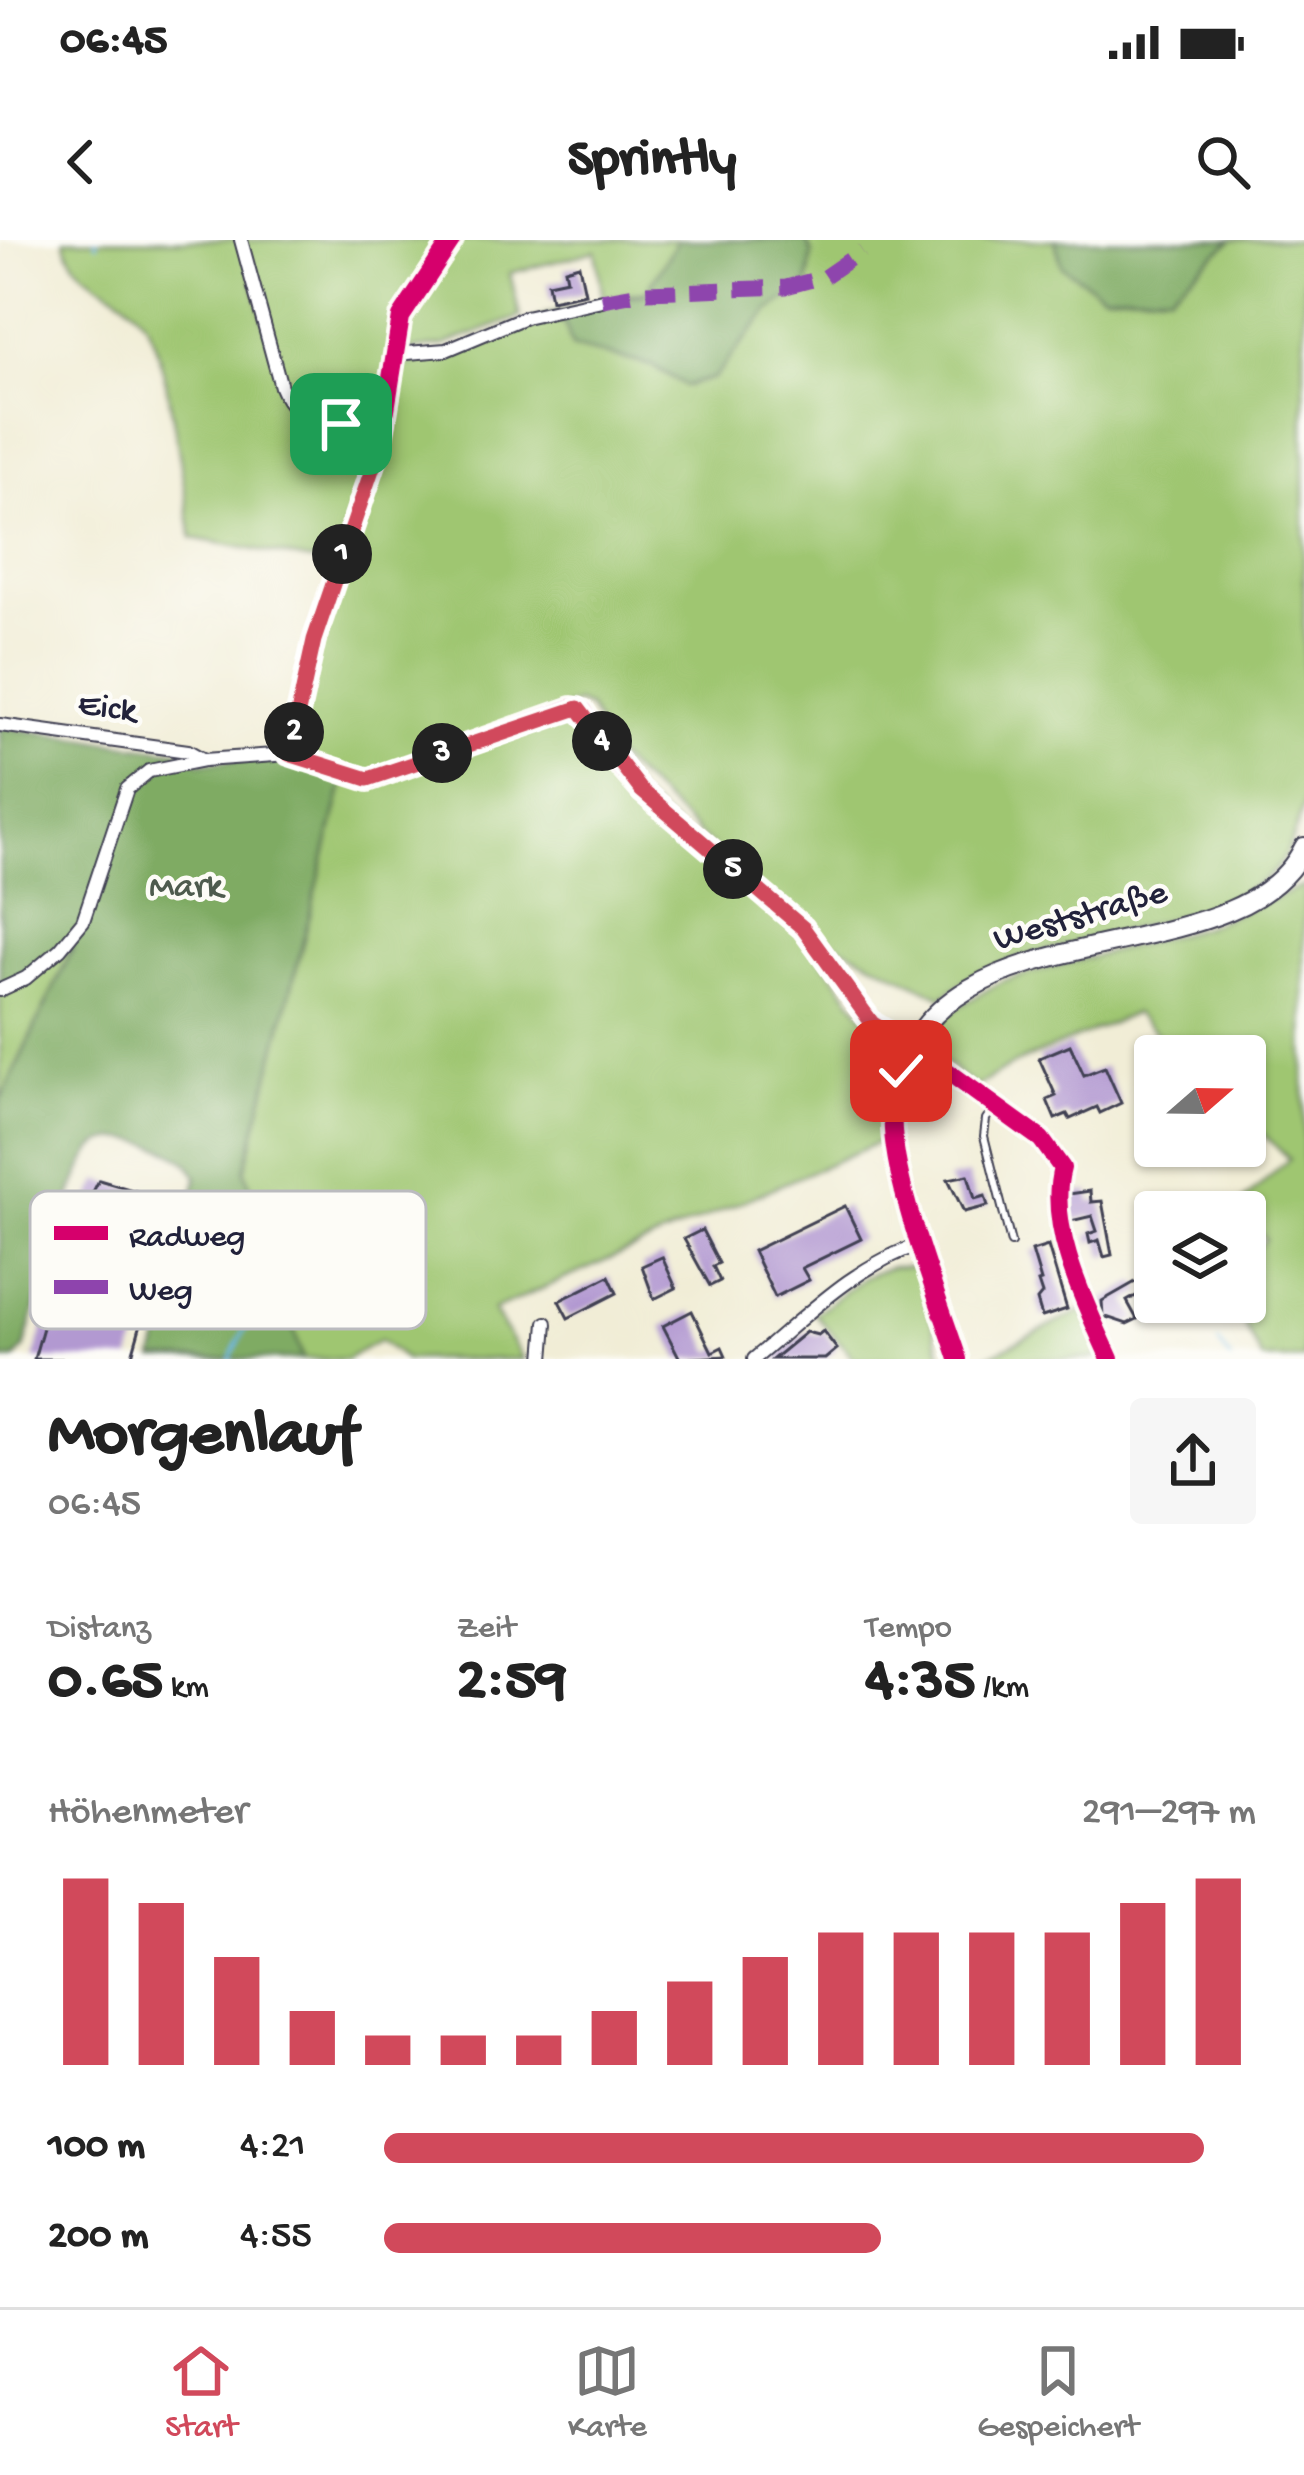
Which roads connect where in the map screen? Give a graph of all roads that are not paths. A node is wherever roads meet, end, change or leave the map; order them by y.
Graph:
1 (241, 240) edge
2 (452, 240) edge
3 (602, 300) dead end
4 (394, 354) junction
5 (385, 421) junction
6 (0, 725) edge
7 (289, 754) junction
8 (204, 760) junction
9 (1304, 848) edge
10 (0, 990) edge
11 (912, 1048) junction
12 (996, 1106) junction
13 (921, 1244) junction
14 (1011, 1244) dead end
15 (546, 1323) dead end
16 (543, 1359) edge
17 (754, 1359) edge
18 (958, 1359) edge
19 (1110, 1359) edge

1 - 5 street
2 - 4 street
3 - 4 street
4 - 5 street
5 - 7 street
6 - 8 street, Eick
7 - 8 street
7 - 11 street
8 - 10 street
9 - 11 main road, Weststraße
11 - 12 street
11 - 13 main road, Weststraße
12 - 14 lane
12 - 19 street
13 - 17 street
13 - 18 main road, Weststraße
15 - 16 street

